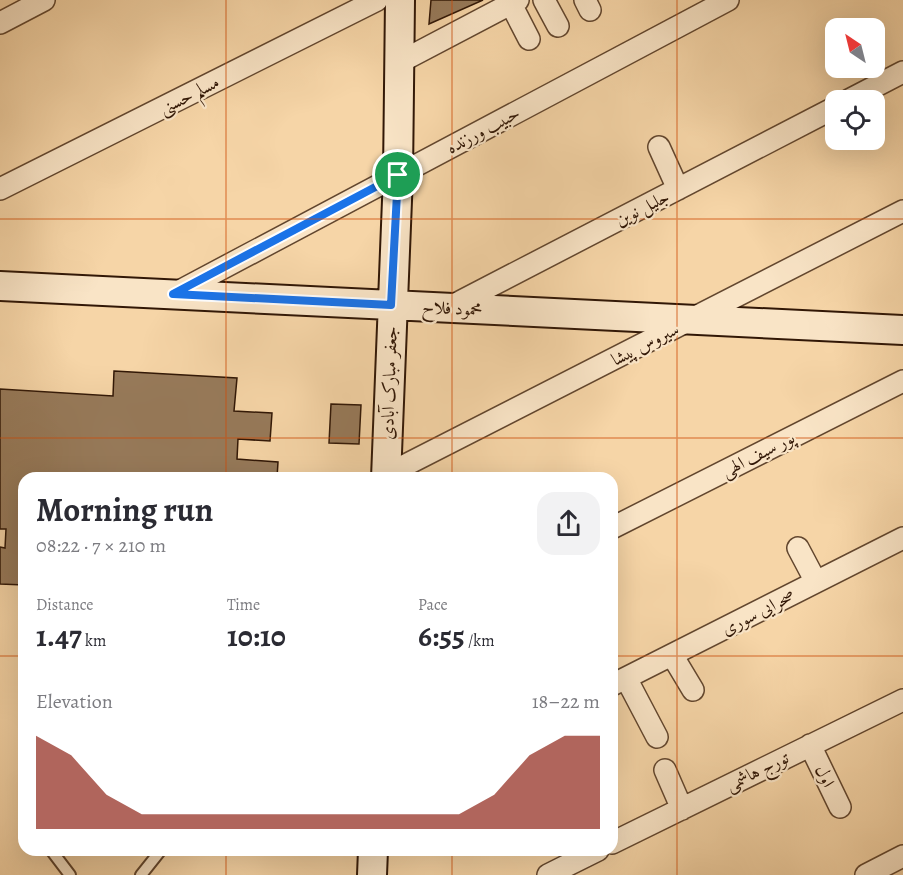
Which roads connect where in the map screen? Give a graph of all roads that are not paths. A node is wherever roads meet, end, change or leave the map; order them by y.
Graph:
1 (44, 0) edge
2 (377, 0) edge
3 (400, 0) edge
4 (544, 0) edge
5 (728, 0) edge
6 (514, 2) edge
7 (697, 7) edge
8 (0, 22) edge
9 (558, 26) dead end
10 (529, 39) dead end
11 (400, 62) junction
12 (903, 72) edge
13 (868, 90) edge
14 (825, 113) edge
15 (659, 147) dead end
16 (398, 175) junction
17 (0, 189) edge
18 (678, 189) junction
19 (903, 212) edge
20 (0, 286) edge
21 (173, 294) junction
22 (391, 305) junction
23 (448, 308) junction
24 (692, 320) junction
25 (903, 330) edge
26 (903, 381) edge
27 (386, 472) edge
28 (394, 472) edge
29 (618, 525) edge
30 (903, 538) edge
31 (798, 548) dead end
32 (816, 582) junction
33 (672, 655) junction
34 (619, 681) edge
35 (693, 690) dead end
36 (903, 700) edge
37 (657, 737) dead end
38 (810, 745) junction
39 (665, 770) dead end
40 (840, 807) dead end
41 (682, 809) junction
42 (618, 840) edge
43 (56, 856) edge
44 (156, 856) edge
45 (373, 856) edge
46 (586, 856) edge
47 (903, 856) edge
48 (70, 875) edge
49 (141, 875) edge
50 (372, 875) edge
51 (548, 875) edge
52 (866, 875) edge

1 - 8 street
2 - 17 street, مسلم حسنی
3 - 11 street, جعفر مبارک آبادی
4 - 9 street
5 - 7 street, حبیب ورزنده
6 - 10 street
6 - 11 street
7 - 16 street, حبیب ورزنده
11 - 16 street, جعفر مبارک آبادی
12 - 13 street
14 - 18 street, جلیل نوین
15 - 18 street
16 - 21 street, حبیب ورزنده
16 - 22 street, جعفر مبارک آبادی
18 - 23 street, جلیل نوین
19 - 24 street, سیروس پیشا
20 - 21 street, محمود فلاح
21 - 22 street, محمود فلاح
22 - 23 street, محمود فلاح
22 - 27 street, جعفر مبارک آبادی
23 - 24 street, محمود فلاح
24 - 25 street, محمود فلاح
24 - 28 street, سیروس پیشا
26 - 29 street, پور سیف الهی
30 - 32 street, صحرایی سوری
31 - 32 street
32 - 33 street, صحرایی سوری
33 - 34 street, صحرایی سوری
33 - 35 street
34 - 37 street
36 - 38 street, تورج هاشمی
38 - 40 street, اول
38 - 41 street, تورج هاشمی
39 - 41 street
41 - 42 street, تورج هاشمی
43 - 48 lane
44 - 49 lane
45 - 50 street
46 - 51 street
47 - 52 street

